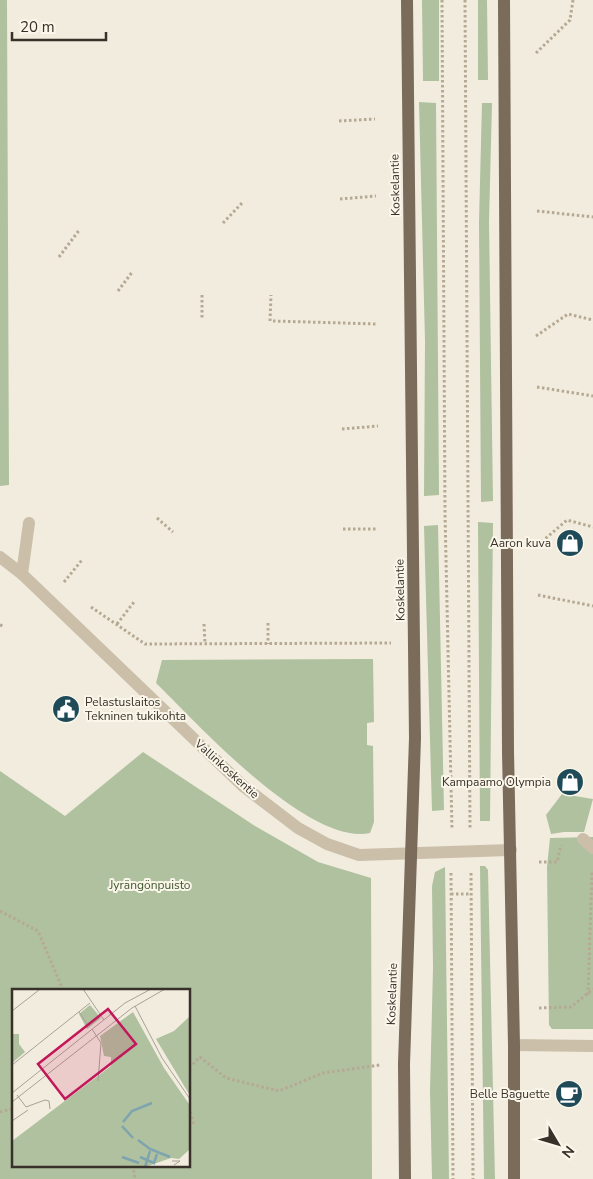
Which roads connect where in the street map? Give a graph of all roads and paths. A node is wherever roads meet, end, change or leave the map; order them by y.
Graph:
1 (407, 0) edge
2 (442, 0) edge
3 (465, 0) edge
4 (504, 0) edge
5 (574, 0) edge
6 (536, 53) dead end
7 (375, 120) dead end
8 (339, 121) dead end
9 (376, 196) dead end
10 (340, 198) dead end
11 (244, 202) dead end
12 (537, 210) dead end
13 (593, 217) edge
14 (223, 223) dead end
15 (80, 229) dead end
16 (59, 256) dead end
17 (133, 271) dead end
18 (118, 291) dead end
19 (202, 295) dead end
20 (271, 295) dead end
21 (202, 320) dead end
22 (593, 320) edge
23 (378, 324) dead end
24 (536, 336) dead end
25 (537, 386) dead end
26 (593, 396) edge
27 (378, 426) dead end
28 (342, 428) dead end
29 (156, 518) dead end
30 (29, 523) dead end
31 (593, 527) edge
32 (343, 529) dead end
33 (378, 529) dead end
34 (172, 532) dead end
35 (538, 545) dead end
36 (0, 557) edge
37 (82, 560) dead end
38 (22, 574) junction
39 (61, 586) dead end
40 (538, 595) dead end
41 (85, 602) dead end
42 (134, 602) dead end
43 (593, 606) edge
44 (268, 623) dead end
45 (117, 624) junction
46 (204, 624) dead end
47 (414, 642) junction
48 (205, 644) junction
49 (268, 644) junction
50 (590, 845) edge
51 (471, 850) junction
52 (511, 850) junction
53 (451, 851) junction
54 (411, 853) junction
55 (539, 862) dead end
56 (451, 894) junction
57 (471, 894) junction
58 (0, 911) edge
59 (63, 989) edge
60 (593, 989) edge
61 (588, 995) junction
62 (539, 1008) dead end
63 (514, 1045) junction
64 (593, 1046) edge
65 (380, 1064) dead end
66 (190, 1067) edge
67 (11, 1109) dead end
68 (190, 1111) edge
69 (0, 1112) edge
70 (194, 1126) dead end
71 (133, 1166) edge
72 (135, 1179) edge
73 (405, 1179) edge
74 (453, 1179) edge
75 (473, 1179) edge
76 (514, 1179) edge

1 - 47 main road, Koskelantie
2 - 53 path
3 - 51 path
4 - 52 main road
5 - 6 path
7 - 8 path
9 - 10 path
11 - 14 path
12 - 13 path
15 - 16 path
17 - 18 path
19 - 21 path
20 - 23 path
22 - 24 path
25 - 26 path
27 - 28 path
29 - 34 path
30 - 38 street
31 - 35 path
32 - 33 path
36 - 38 street, Vallinkoskentie
37 - 39 path
38 - 54 street, Vallinkoskentie
40 - 43 path
41 - 45 path
42 - 45 path
44 - 49 path
45 - 48 path
46 - 48 path
47 - 49 path
47 - 54 main road, Koskelantie
48 - 49 path
50 - 55 path
50 - 61 path
51 - 52 street, Vallinkoskentie
51 - 53 street, Vallinkoskentie
51 - 57 path
52 - 63 main road
53 - 54 street, Vallinkoskentie
53 - 56 path
54 - 73 main road, Koskelantie
56 - 57 path
56 - 74 path
57 - 75 path
58 - 59 path
60 - 61 path
61 - 62 path
63 - 64 street
63 - 76 main road
65 - 66 path
67 - 69 path
68 - 70 path
71 - 72 path

